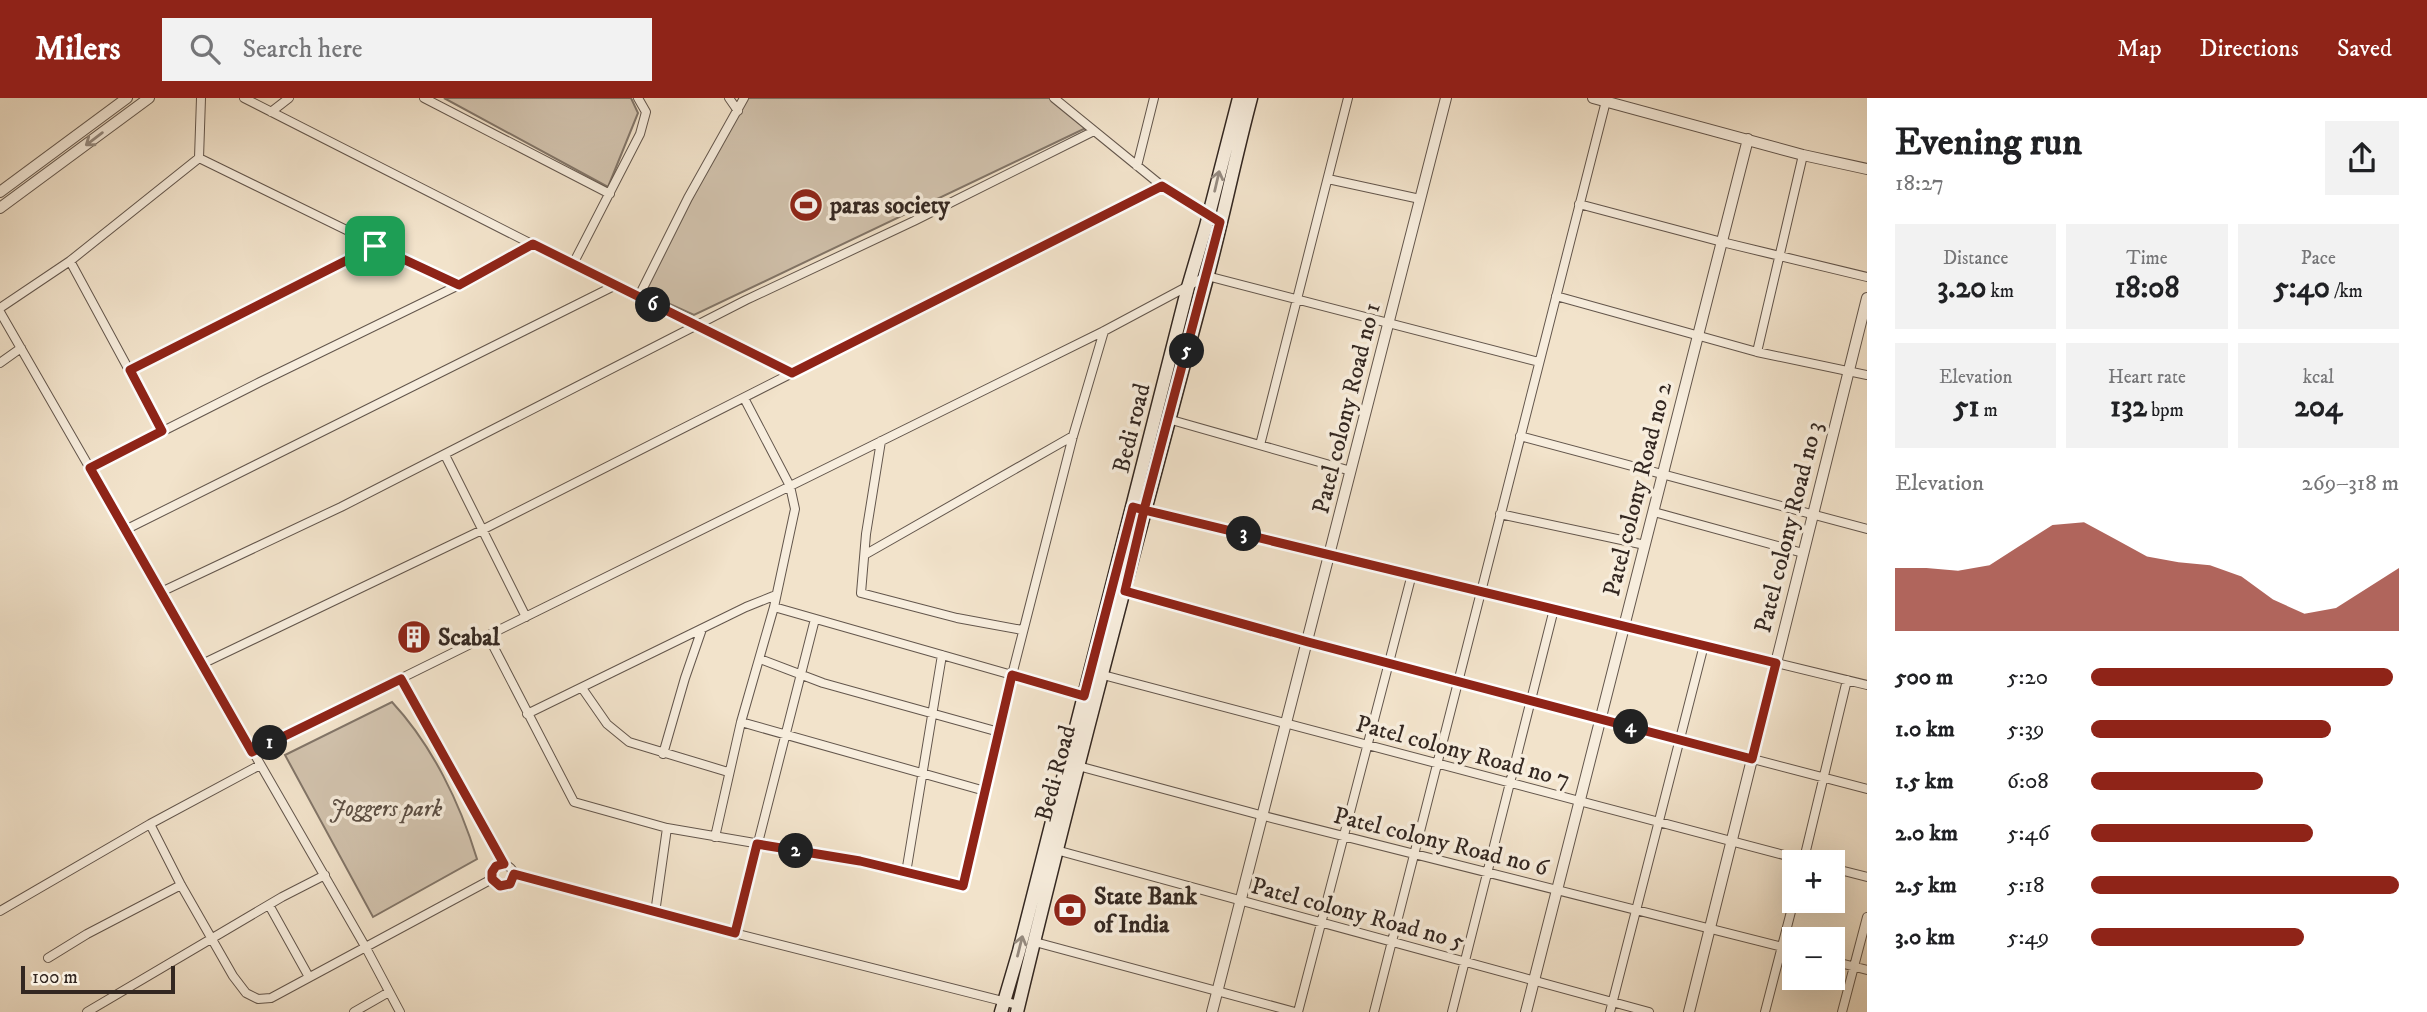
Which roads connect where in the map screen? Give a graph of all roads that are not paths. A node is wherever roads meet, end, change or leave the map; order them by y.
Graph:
1 (127, 98) edge
2 (149, 98) edge
3 (201, 98) edge
4 (244, 98) edge
5 (289, 98) edge
6 (424, 98) edge
7 (638, 98) edge
8 (729, 98) edge
9 (744, 98) edge
10 (1054, 98) edge
11 (1154, 98) edge
12 (1239, 98) edge
13 (1251, 98) edge
14 (1348, 98) edge
15 (1446, 98) edge
16 (1594, 98) edge
17 (1606, 101) junction
18 (738, 111) junction
19 (271, 112) junction
20 (1094, 131) junction
21 (1748, 139) junction
22 (1803, 155) junction
23 (199, 158) junction
24 (1137, 166) junction
25 (1867, 169) edge
26 (1328, 179) junction
27 (1162, 186) junction
28 (0, 192) edge
29 (610, 194) junction
30 (1420, 198) junction
31 (1579, 204) junction
32 (0, 208) edge
33 (1215, 219) junction
34 (1722, 242) junction
35 (533, 244) junction
36 (375, 246) junction
37 (1781, 256) junction
38 (70, 261) junction
39 (573, 264) junction
40 (1208, 276) junction
41 (1867, 276) edge
42 (459, 285) junction
43 (616, 285) junction
44 (1188, 287) junction
45 (1556, 296) junction
46 (638, 298) junction
47 (1867, 298) edge
48 (1297, 300) junction
49 (0, 310) edge
50 (1388, 324) junction
51 (694, 326) junction
52 (1104, 331) junction
53 (1698, 335) junction
54 (21, 348) junction
55 (1757, 352) junction
56 (1539, 362) junction
57 (0, 363) edge
58 (130, 370) junction
59 (1850, 371) junction
60 (792, 373) junction
61 (1867, 375) edge
62 (744, 398) junction
63 (1168, 419) junction
64 (162, 431) junction
65 (1073, 436) junction
66 (1520, 436) junction
67 (881, 441) junction
68 (1260, 445) junction
69 (445, 455) junction
70 (90, 468) junction
71 (1351, 471) junction
72 (1664, 473) junction
73 (790, 486) junction
74 (1138, 508) junction
75 (1654, 512) junction
76 (1500, 514) junction
77 (1813, 515) junction
78 (1867, 529) edge
79 (125, 530) junction
80 (482, 530) junction
81 (1645, 545) junction
82 (1803, 553) junction
83 (866, 554) junction
84 (1330, 555) junction
85 (1412, 574) junction
86 (1125, 591) junction
87 (1481, 591) junction
88 (161, 592) junction
89 (776, 595) junction
90 (774, 607) junction
91 (1554, 609) junction
92 (526, 617) junction
93 (815, 619) junction
94 (1624, 626) junction
95 (702, 629) junction
96 (1022, 629) junction
97 (488, 636) junction
98 (1308, 642) junction
99 (1704, 645) junction
100 (942, 655) junction
101 (760, 659) junction
102 (1388, 663) junction
103 (1776, 663) junction
104 (202, 664) junction
105 (800, 675) junction
106 (1012, 675) junction
107 (1103, 675) junction
108 (401, 679) junction
109 (1847, 680) junction
110 (1458, 681) junction
111 (1867, 685) edge
112 (582, 688) junction
113 (1084, 696) junction
114 (1530, 700) junction
115 (527, 714) junction
116 (933, 714) junction
117 (1600, 719) junction
118 (741, 722) junction
119 (1286, 725) junction
120 (999, 732) junction
121 (784, 734) junction
122 (1678, 740) junction
123 (1366, 746) junction
124 (252, 752) junction
125 (663, 754) junction
126 (1752, 759) junction
127 (1437, 764) junction
128 (260, 765) junction
129 (1079, 766) junction
130 (729, 772) junction
131 (923, 774) junction
132 (1824, 777) junction
133 (1509, 783) junction
134 (1867, 789) edge
135 (985, 791) junction
136 (1579, 802) junction
137 (1264, 816) junction
138 (1658, 822) junction
139 (150, 824) junction
140 (667, 828) junction
141 (1344, 836) junction
142 (715, 837) junction
143 (1732, 841) junction
144 (757, 844) junction
145 (1056, 850) junction
146 (1806, 850) edge
147 (1414, 854) junction
148 (1782, 855) edge
149 (504, 864) junction
150 (1845, 871) edge
151 (1486, 872) junction
152 (906, 873) junction
153 (514, 874) junction
154 (325, 875) junction
155 (1867, 877) edge
156 (492, 879) junction
157 (181, 885) junction
158 (1557, 891) junction
159 (1242, 901) junction
160 (269, 905) junction
161 (0, 911) edge
162 (1636, 911) junction
163 (655, 913) junction
164 (1867, 917) edge
165 (1322, 923) junction
166 (1710, 930) junction
167 (735, 933) junction
168 (211, 940) junction
169 (1035, 942) junction
170 (1392, 942) junction
171 (366, 947) junction
172 (1782, 947) joint
173 (48, 958) dead end
174 (1465, 962) junction
175 (1845, 964) edge
176 (1853, 966) junction
177 (1867, 970) edge
178 (309, 978) junction
179 (1534, 981) junction
180 (1218, 991) junction
181 (389, 992) junction
182 (1612, 1002) junction
183 (1002, 1007) edge
184 (1018, 1009) edge
185 (88, 1012) edge
186 (354, 1012) edge
187 (400, 1012) edge
188 (1212, 1012) edge
189 (1296, 1012) edge
190 (1374, 1012) edge
191 (1452, 1012) edge
192 (1526, 1012) edge
193 (1610, 1012) edge
194 (1649, 1012) edge
195 (1689, 1012) edge
196 (1765, 1012) edge
197 (1842, 1012) edge

1 - 28 street
2 -> 32 street
3 - 23 street
4 - 19 street
5 - 19 street
6 - 29 street
7 - 29 street
8 - 18 street
9 - 18 street
10 - 20 street
11 - 24 street
33 -> 12 main road, Bedi road
13 - 33 main road, Bedi Road
14 - 26 street
15 - 30 street, Patel colony Road no 1
16 - 17 street
17 - 21 street
17 - 31 street
18 - 46 street
19 - 35 street
20 - 24 street
20 - 51 street
21 - 22 street
21 - 34 street, Patel colony Road no 2
22 - 25 street
22 - 37 street
23 - 36 street
23 - 38 street
24 - 27 street
26 - 30 street
26 - 48 street
27 - 33 street
27 - 60 street
29 - 39 street
30 - 50 street, Patel colony Road no 1
31 - 34 street
31 - 45 street
33 - 40 main road, Bedi Road
33 - 44 main road, Bedi road
34 - 37 street
34 - 53 street, Patel colony Road no 2
35 - 39 street
35 - 42 street
36 - 42 street
36 - 58 street
37 - 41 street
37 - 55 street
38 - 49 street
38 - 58 street
39 - 43 street
40 - 44 street
40 - 48 street
40 - 63 main road, Bedi Road
42 - 64 street
43 - 46 street
43 - 79 street
44 - 52 street
44 - 74 main road, Bedi road
45 - 53 street
45 - 56 street
46 - 51 street
47 - 59 street, Patel colony Road no 3
48 - 50 street
48 - 68 street
49 - 54 street
50 - 56 street
50 - 71 street, Patel colony Road no 1
51 - 60 street
51 - 69 street
52 - 65 street
52 - 67 street
53 - 55 street
53 - 72 street, Patel colony Road no 2
54 - 57 street
54 - 70 street
55 - 59 street
56 - 66 street
58 - 64 street
59 - 61 street
59 - 77 street, Patel colony Road no 3
60 - 62 street
62 - 73 street
62 - 80 street
63 - 68 street
63 - 74 main road, Bedi Road
64 - 70 street
65 - 83 street
65 - 96 street
66 - 72 street
66 - 76 street
67 - 73 street
67 - 83 street
68 - 71 street
69 - 80 street
69 - 88 street
70 - 79 street
71 - 84 street, Patel colony Road no 1
72 - 75 street, Patel colony Road no 2
72 - 77 street
73 - 89 street
73 - 92 street
74 - 84 street
74 - 86 main road, Bedi Road
74 - 113 main road, Bedi road
75 - 81 street, Patel colony Road no 2
75 - 82 street
76 - 81 street
76 - 87 street
77 - 78 street
77 - 82 street, Patel colony Road no 3
79 - 88 street
80 - 92 street
80 - 104 street
81 - 94 street, Patel colony Road no 2
82 - 103 street, Patel colony Road no 3
83 - 96 street
84 - 85 street
84 - 98 street, Patel colony Road no 1
85 - 87 street
85 - 102 street
86 - 98 street
86 - 107 main road, Bedi Road
87 - 91 street
87 - 110 street
88 - 104 street
89 - 90 street
89 - 95 street
90 - 93 street
90 - 101 street
91 - 94 street
91 - 114 street
92 - 97 street
93 - 100 street
93 - 105 street
94 - 99 street
94 - 117 street, Patel colony Road no 2
95 - 112 street
95 - 125 street
96 - 106 street
97 - 108 street
97 - 115 street
98 - 102 street
98 - 119 street, Patel colony Road no 1
99 - 103 street
99 - 122 street
100 - 106 street
100 - 116 street
101 - 105 street
101 - 118 street
102 - 110 street
102 - 123 street
103 - 109 street
103 - 126 street, Patel colony Road no 3
104 - 124 street
105 - 116 street
105 - 121 street
106 - 113 street
106 - 120 street
107 - 119 street, Patel colony Road no 7
107 - 129 main road, Bedi Road
108 - 124 street
108 - 149 street
109 - 111 street
109 - 132 street
110 - 114 street
110 - 127 street
112 - 115 street
112 - 125 street
183 -> 113 main road, Bedi road
114 - 117 street
114 - 133 street
115 - 140 street
116 - 120 street
116 - 131 street
117 - 122 street
117 - 136 street, Patel colony Road no 2
118 - 121 street
118 - 130 street
119 - 123 street, Patel colony Road no 7
119 - 137 street, Patel colony Road no 1
120 - 135 street
121 - 131 street
121 - 144 street
122 - 126 street
122 - 138 street
123 - 127 street, Patel colony Road no 7
123 - 141 street
124 - 128 street
125 - 130 street
126 - 132 street
126 - 143 street, Patel colony Road no 3
127 - 133 street, Patel colony Road no 7
127 - 147 street
128 - 139 street
128 - 154 street
129 - 137 street, Patel colony Road no 6
129 - 145 main road, Bedi Road
130 - 142 street
131 - 135 street
131 - 152 street
132 - 134 street
132 - 146 street
133 - 136 street, Patel colony Road no 7
133 - 151 street
135 - 152 street
136 - 138 street, Patel colony Road no 7
136 - 158 street, Patel colony Road no 2
137 - 141 street, Patel colony Road no 6
137 - 159 street, Patel colony Road no 1
138 - 143 street, Patel colony Road no 7
138 - 162 street
139 - 157 street
139 - 161 street
140 - 142 street
140 - 163 street
141 - 147 street, Patel colony Road no 6
141 - 165 street
142 - 144 street
143 - 148 street, Patel colony Road no 7
143 - 166 street, Patel colony Road no 3
144 - 152 street
144 - 167 street
145 - 159 street, Patel colony Road no 5
145 - 169 main road, Bedi Road
147 - 151 street, Patel colony Road no 6
147 - 170 street
149 - 153 street
149 - 156 street
150 - 155 street
151 - 158 street, Patel colony Road no 6
151 - 174 street
153 - 156 street
153 - 163 street
154 - 160 street
154 - 171 street
156 - 171 street
157 - 168 street
157 - 173 street
158 - 162 street, Patel colony Road no 6
158 - 179 street, Patel colony Road no 2
159 - 165 street, Patel colony Road no 5
159 - 180 street, Patel colony Road no 1
160 - 168 street
160 - 178 street
162 - 166 street, Patel colony Road no 6
162 - 182 street
163 - 167 street
164 - 176 street
165 - 170 street, Patel colony Road no 5
165 - 189 street
166 - 172 street, Patel colony Road no 6
166 - 195 street, Patel colony Road no 3
167 - 183 street
168 - 178 street
168 - 185 street
169 - 180 street
169 - 184 main road, Bedi Road
170 - 174 street, Patel colony Road no 5
170 - 190 street
171 - 178 street
171 - 181 street
172 - 196 street
174 - 179 street, Patel colony Road no 5
174 - 191 street
175 - 176 street
176 - 177 street
176 - 197 street
179 - 182 street, Patel colony Road no 5
179 - 192 street, Patel colony Road no 2
180 - 188 street, Patel colony Road no 1
180 - 189 street
181 - 186 street
181 - 187 street
182 - 193 street
182 - 194 street, Patel colony Road no 5
183 - 184 street

